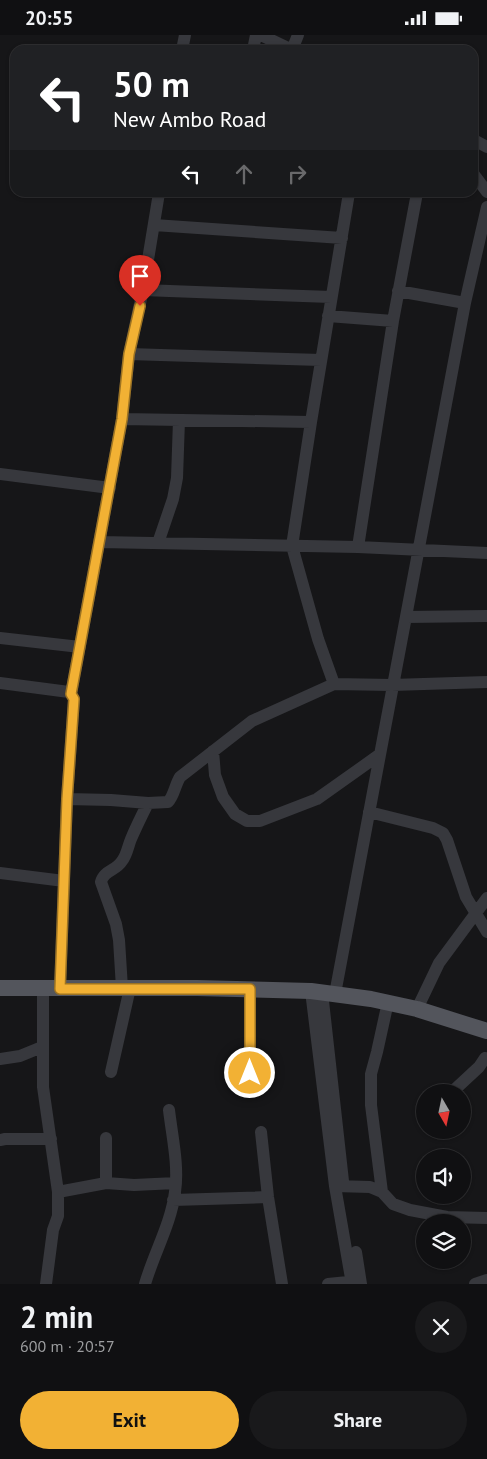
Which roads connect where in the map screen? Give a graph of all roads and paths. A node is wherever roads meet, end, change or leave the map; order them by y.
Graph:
1 (261, 35) edge
2 (282, 45) edge
3 (478, 180) edge
4 (487, 192) edge
5 (158, 197) edge
6 (349, 197) edge
7 (416, 197) edge
8 (487, 207) edge
9 (154, 225) junction
10 (342, 238) junction
11 (143, 290) junction
12 (398, 291) junction
13 (332, 297) junction
14 (465, 303) junction
15 (328, 315) junction
16 (393, 321) junction
17 (129, 354) junction
18 (321, 360) junction
19 (122, 419) junction
20 (179, 420) junction
21 (311, 422) junction
22 (0, 474) edge
23 (110, 488) junction
24 (100, 542) junction
25 (158, 543) junction
26 (292, 546) junction
27 (358, 547) junction
28 (420, 550) junction
29 (487, 553) edge
30 (487, 616) edge
31 (406, 617) junction
32 (0, 637) edge
33 (80, 647) junction
34 (487, 682) edge
35 (0, 683) edge
36 (334, 684) junction
37 (392, 685) junction
38 (71, 694) junction
39 (212, 751) junction
40 (379, 755) junction
41 (67, 799) junction
42 (148, 803) junction
43 (369, 812) junction
44 (0, 873) edge
45 (64, 881) junction
46 (487, 899) edge
47 (476, 915) junction
48 (487, 932) edge
49 (0, 988) edge
50 (126, 988) junction
51 (43, 989) junction
52 (60, 989) junction
53 (250, 989) junction
54 (323, 992) junction
55 (388, 1002) junction
56 (417, 1009) junction
57 (486, 1026) edge
58 (42, 1047) junction
59 (486, 1057) edge
60 (0, 1059) edge
61 (111, 1072) dead end
62 (250, 1073) dead end
63 (461, 1084) edge
64 (169, 1110) dead end
65 (261, 1132) dead end
66 (106, 1138) dead end
67 (51, 1139) junction
68 (0, 1141) edge
69 (106, 1183) junction
70 (176, 1183) junction
71 (340, 1186) junction
72 (58, 1192) junction
73 (382, 1192) junction
74 (268, 1197) junction
75 (173, 1200) junction
76 (487, 1218) edge
77 (487, 1280) edge
78 (357, 1282) edge
79 (46, 1284) edge
80 (145, 1284) edge
81 (282, 1284) edge
82 (328, 1284) edge
83 (475, 1284) edge

1 - 2 street
3 - 4 street
5 - 9 street
6 - 10 street
7 - 12 street
8 - 14 street
9 - 10 street
9 - 11 street
10 - 13 street
11 - 13 street
11 - 17 street
12 - 14 street
12 - 16 street
13 - 15 street
14 - 28 street
15 - 16 street
15 - 18 street
16 - 27 street
17 - 18 street
17 - 19 street
18 - 21 street
19 - 20 street
19 - 23 street
20 - 21 street
20 - 25 street
21 - 26 street
22 - 23 street
23 - 24 street
24 - 25 street
24 - 33 street
25 - 26 street
26 - 27 street
26 - 36 street
27 - 28 street
28 - 29 street
28 - 31 street
30 - 31 street
31 - 37 street
32 - 33 street
33 - 38 street
34 - 37 street
35 - 38 street
36 - 37 street
36 - 39 street
37 - 40 street
38 - 41 street
39 - 40 street
39 - 42 street
40 - 43 street
41 - 42 street
41 - 45 street
42 - 50 street
43 - 47 street
43 - 54 street
44 - 45 street
45 - 52 street
46 - 47 street
47 - 48 street
47 - 56 street
49 - 51 main road
50 - 52 main road
50 - 53 main road
50 - 61 street
51 - 52 main road
51 - 58 street
53 - 54 main road
53 - 62 street
54 - 55 main road
54 - 71 street
55 - 56 main road
55 - 73 street
56 - 57 main road
58 - 60 street
58 - 67 street
59 - 63 street
64 - 70 street
65 - 74 street
66 - 69 street
67 - 68 street
67 - 72 street
69 - 70 street
69 - 72 street
70 - 75 street
71 - 73 street
71 - 78 street
72 - 79 street
73 - 76 street
74 - 75 street
74 - 81 street
75 - 80 street
77 - 83 street
78 - 82 street

